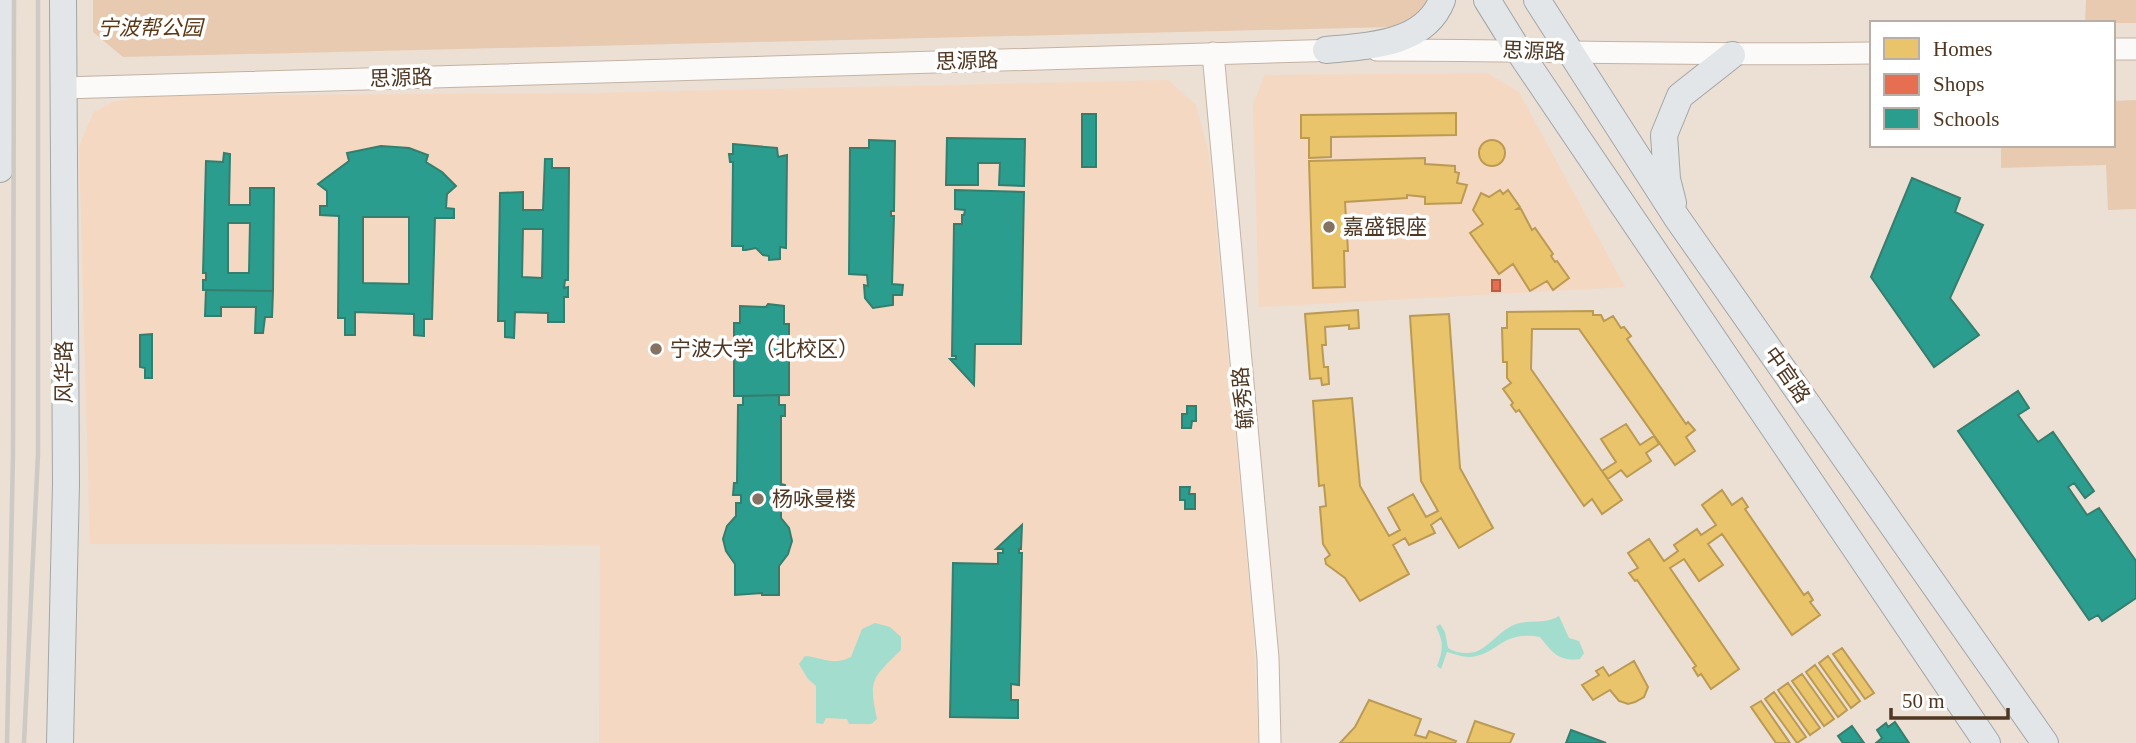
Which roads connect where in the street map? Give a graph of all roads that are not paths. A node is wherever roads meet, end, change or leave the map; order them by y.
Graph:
1 (2, 0) edge
2 (63, 0) edge
3 (1442, 0) edge
4 (1487, 0) edge
5 (1537, 0) edge
6 (2115, 49) edge
7 (2136, 49) edge
8 (1518, 50) junction
9 (1326, 51) junction
10 (1213, 53) junction
11 (1572, 53) junction
12 (1870, 53) edge
13 (1732, 55) junction
14 (63, 88) junction
15 (0, 169) edge
16 (1677, 218) junction
17 (60, 743) edge
18 (1270, 743) edge
19 (1987, 743) edge
20 (2045, 743) edge

1 - 15 main road
2 - 14 main road, 风华路
3 - 9 main road
4 - 8 main road, 中官路
5 - 11 main road, 中官路
6 - 7 street
8 - 9 street, 思源路
8 - 11 street, 思源路
8 - 19 main road, 中官路
9 - 10 street, 思源路
10 - 14 street, 思源路
10 - 18 street, 毓秀路
11 - 13 street, 思源路
11 - 16 main road, 中官路
12 - 13 street, 思源路
13 - 16 main road
14 - 17 main road, 风华路
16 - 20 main road, 中官路

